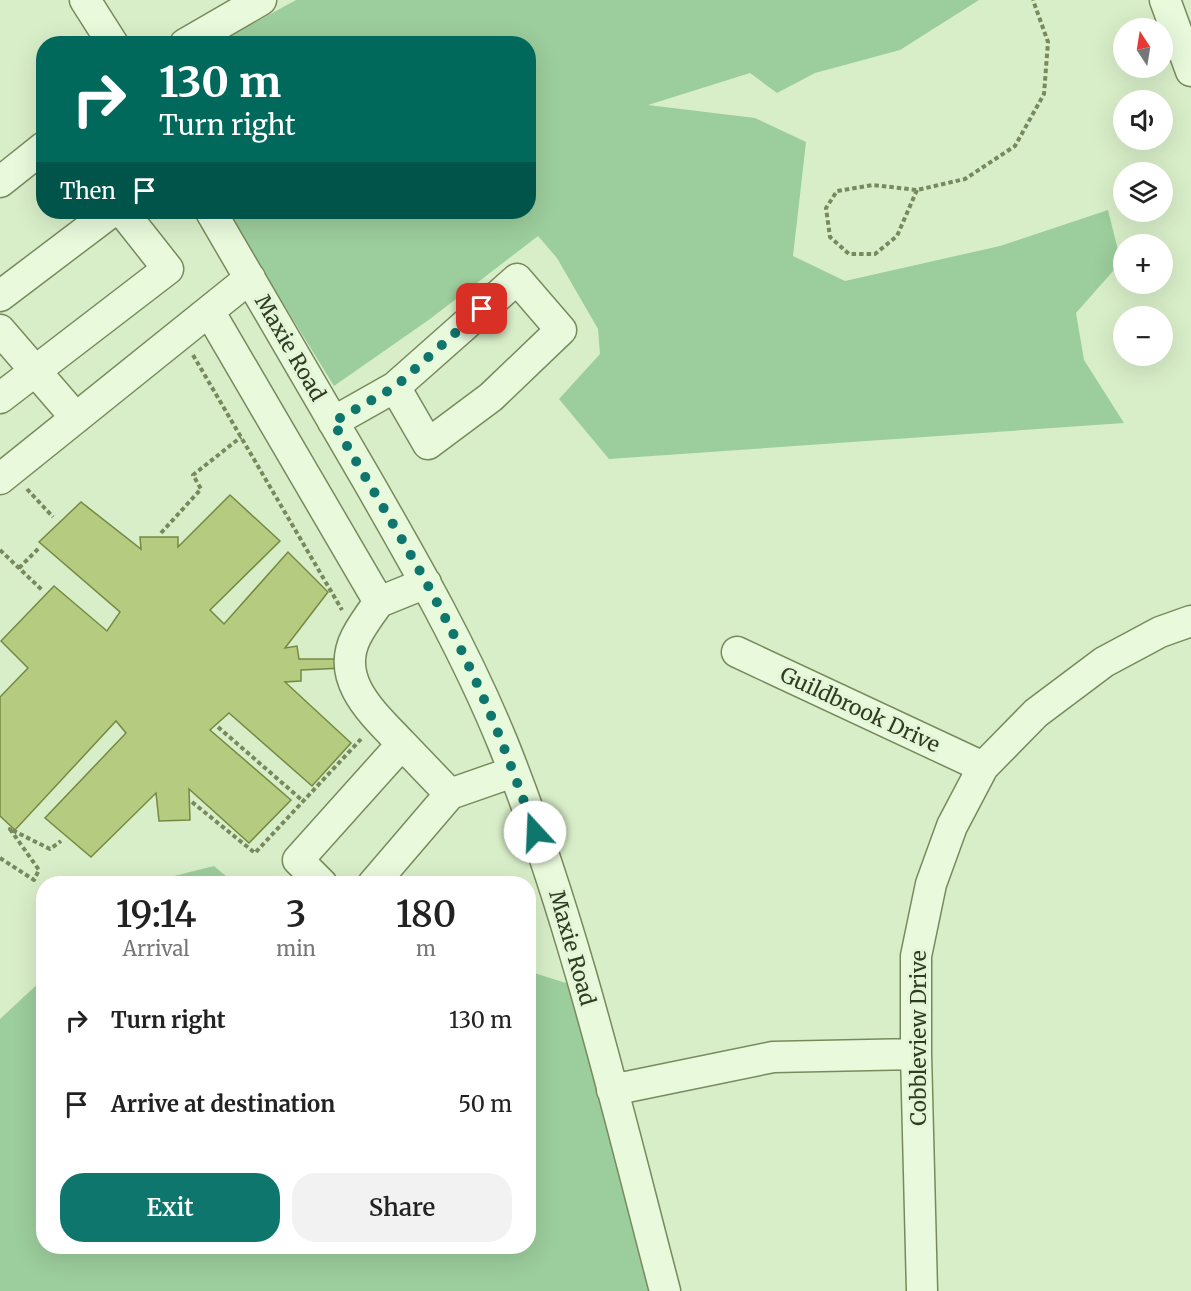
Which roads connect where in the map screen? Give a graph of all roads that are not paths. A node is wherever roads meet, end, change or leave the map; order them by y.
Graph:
1 (85, 0) edge
2 (261, 0) edge
3 (1165, 0) edge
4 (108, 36) edge
5 (199, 36) edge
6 (1191, 71) edge
7 (36, 153) edge
8 (0, 182) edge
9 (102, 219) edge
10 (129, 219) edge
11 (216, 219) edge
12 (250, 278) junction
13 (0, 296) edge
14 (208, 311) junction
15 (0, 330) edge
16 (35, 371) junction
17 (395, 387) junction
18 (0, 398) edge
19 (76, 418) junction
20 (333, 422) junction
21 (5, 475) edge
22 (426, 583) junction
23 (379, 602) junction
24 (1191, 621) edge
25 (737, 652) dead end
26 (402, 744) junction
27 (983, 767) junction
28 (513, 772) junction
29 (450, 794) junction
30 (314, 876) edge
31 (380, 876) edge
32 (916, 1054) junction
33 (612, 1090) junction
34 (665, 1291) edge
35 (922, 1291) edge

1 - 4 street
2 - 5 street
3 - 6 street
7 - 8 street
9 - 13 street
10 - 16 street
11 - 12 street, Maxie Road
12 - 14 street
12 - 20 street, Maxie Road
14 - 19 street
14 - 23 street
15 - 16 street
16 - 18 street
16 - 19 street
17 - 17 street
17 - 20 street
19 - 21 street
20 - 22 street, Maxie Road
22 - 23 street
22 - 28 street, Maxie Road
23 - 26 street
24 - 27 street, Cobbleview Drive
25 - 27 street, Guildbrook Drive
26 - 29 street
26 - 30 street
27 - 32 street, Cobbleview Drive
28 - 29 street
28 - 33 street, Maxie Road
29 - 31 street
32 - 33 street
32 - 35 street, Cobbleview Drive
33 - 34 street, Maxie Road

